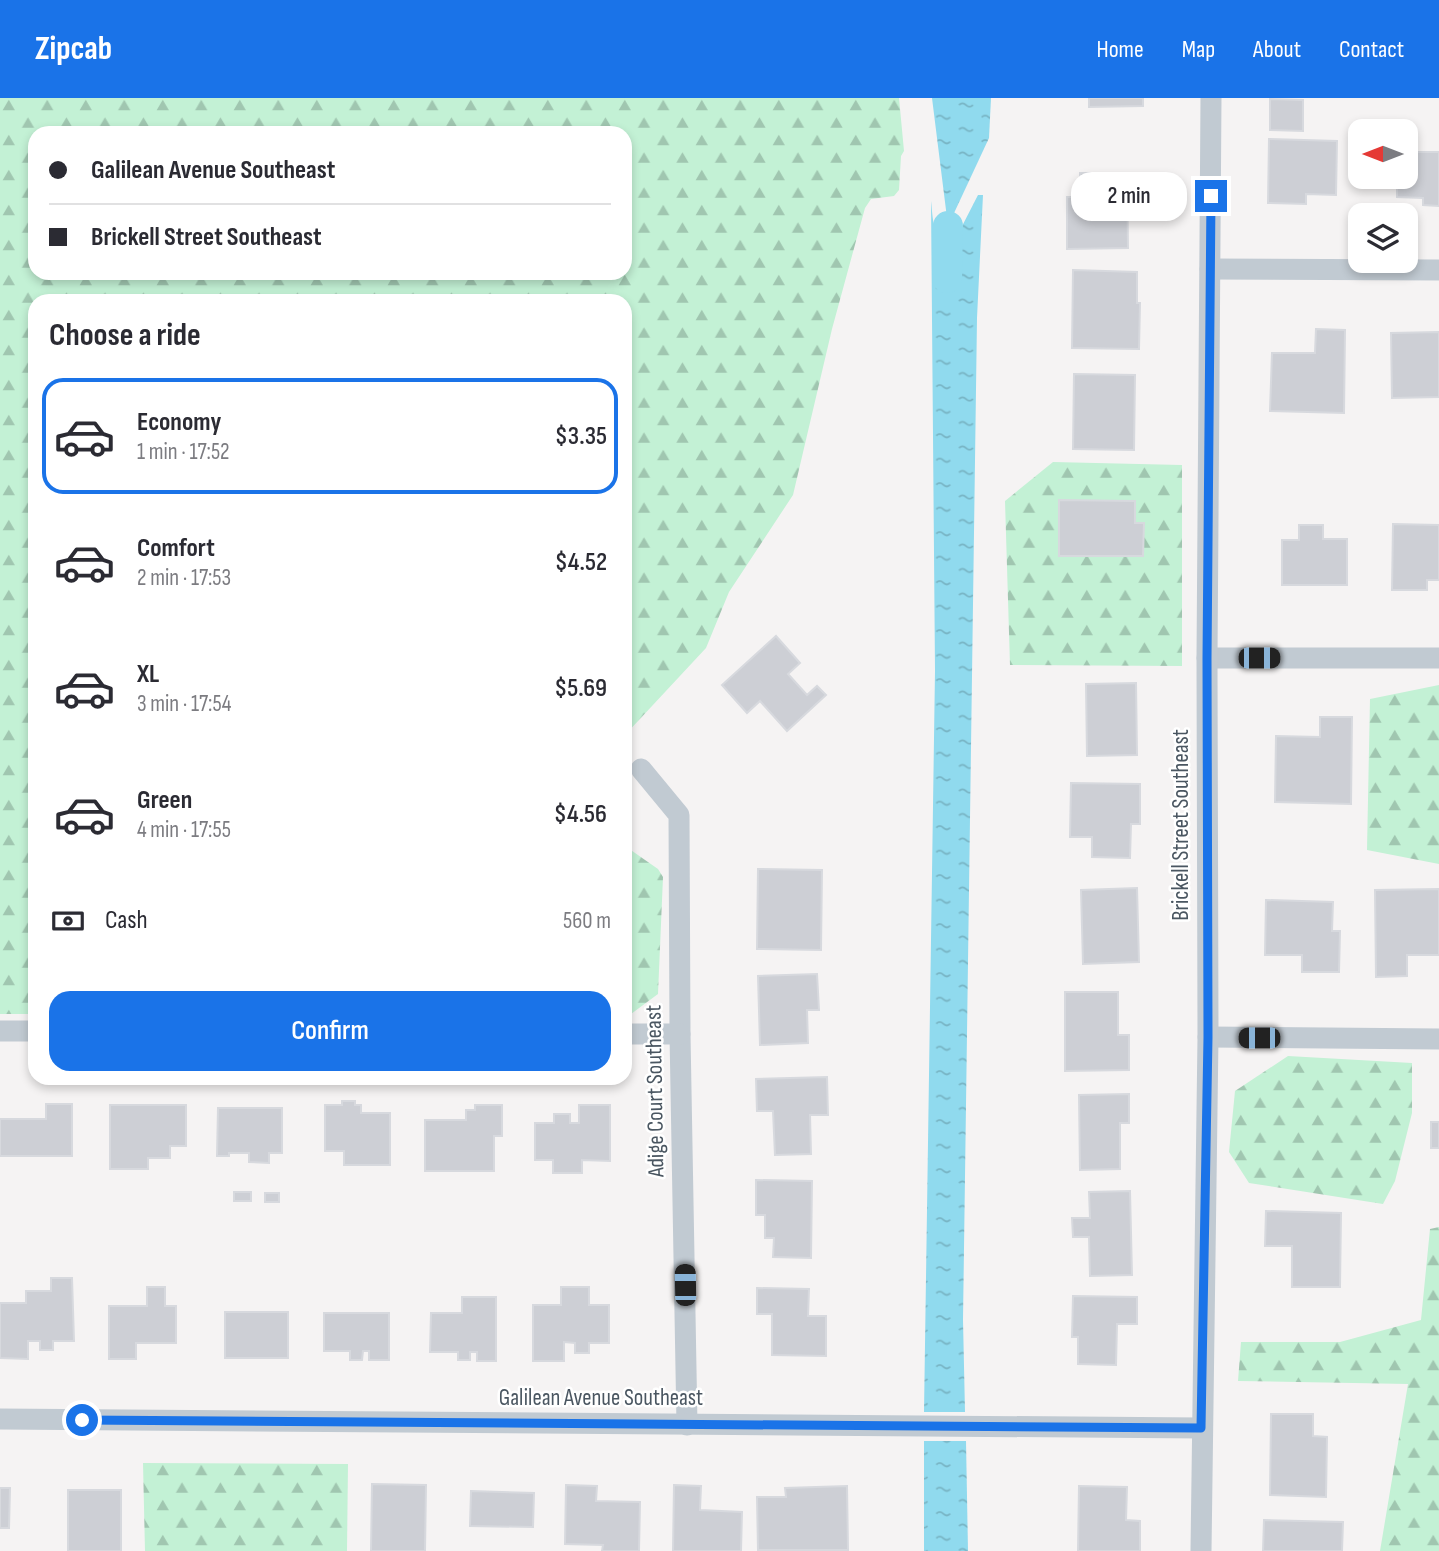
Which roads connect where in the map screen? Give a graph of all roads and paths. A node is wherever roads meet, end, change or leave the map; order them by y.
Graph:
1 (1211, 98) edge
2 (1210, 269) junction
3 (1439, 270) edge
4 (1207, 658) junction
5 (1439, 658) edge
6 (641, 769) dead end
7 (0, 1031) edge
8 (28, 1031) edge
9 (632, 1034) edge
10 (680, 1034) junction
11 (1208, 1037) junction
12 (1439, 1039) edge
13 (0, 1419) edge
14 (687, 1425) junction
15 (1201, 1428) junction
16 (1201, 1551) edge

1 - 2 street, Brickell Street Southeast
2 - 3 street
2 - 4 street, Brickell Street Southeast
4 - 5 street
4 - 11 street, Brickell Street Southeast
6 - 10 street, Adige Court Southeast
7 - 8 street
9 - 10 street
10 - 14 street, Adige Court Southeast
11 - 12 street
11 - 15 street, Brickell Street Southeast
13 - 14 street, Galilean Avenue Southeast
14 - 15 street, Galilean Avenue Southeast
15 - 16 street, Brickell Street Southeast

